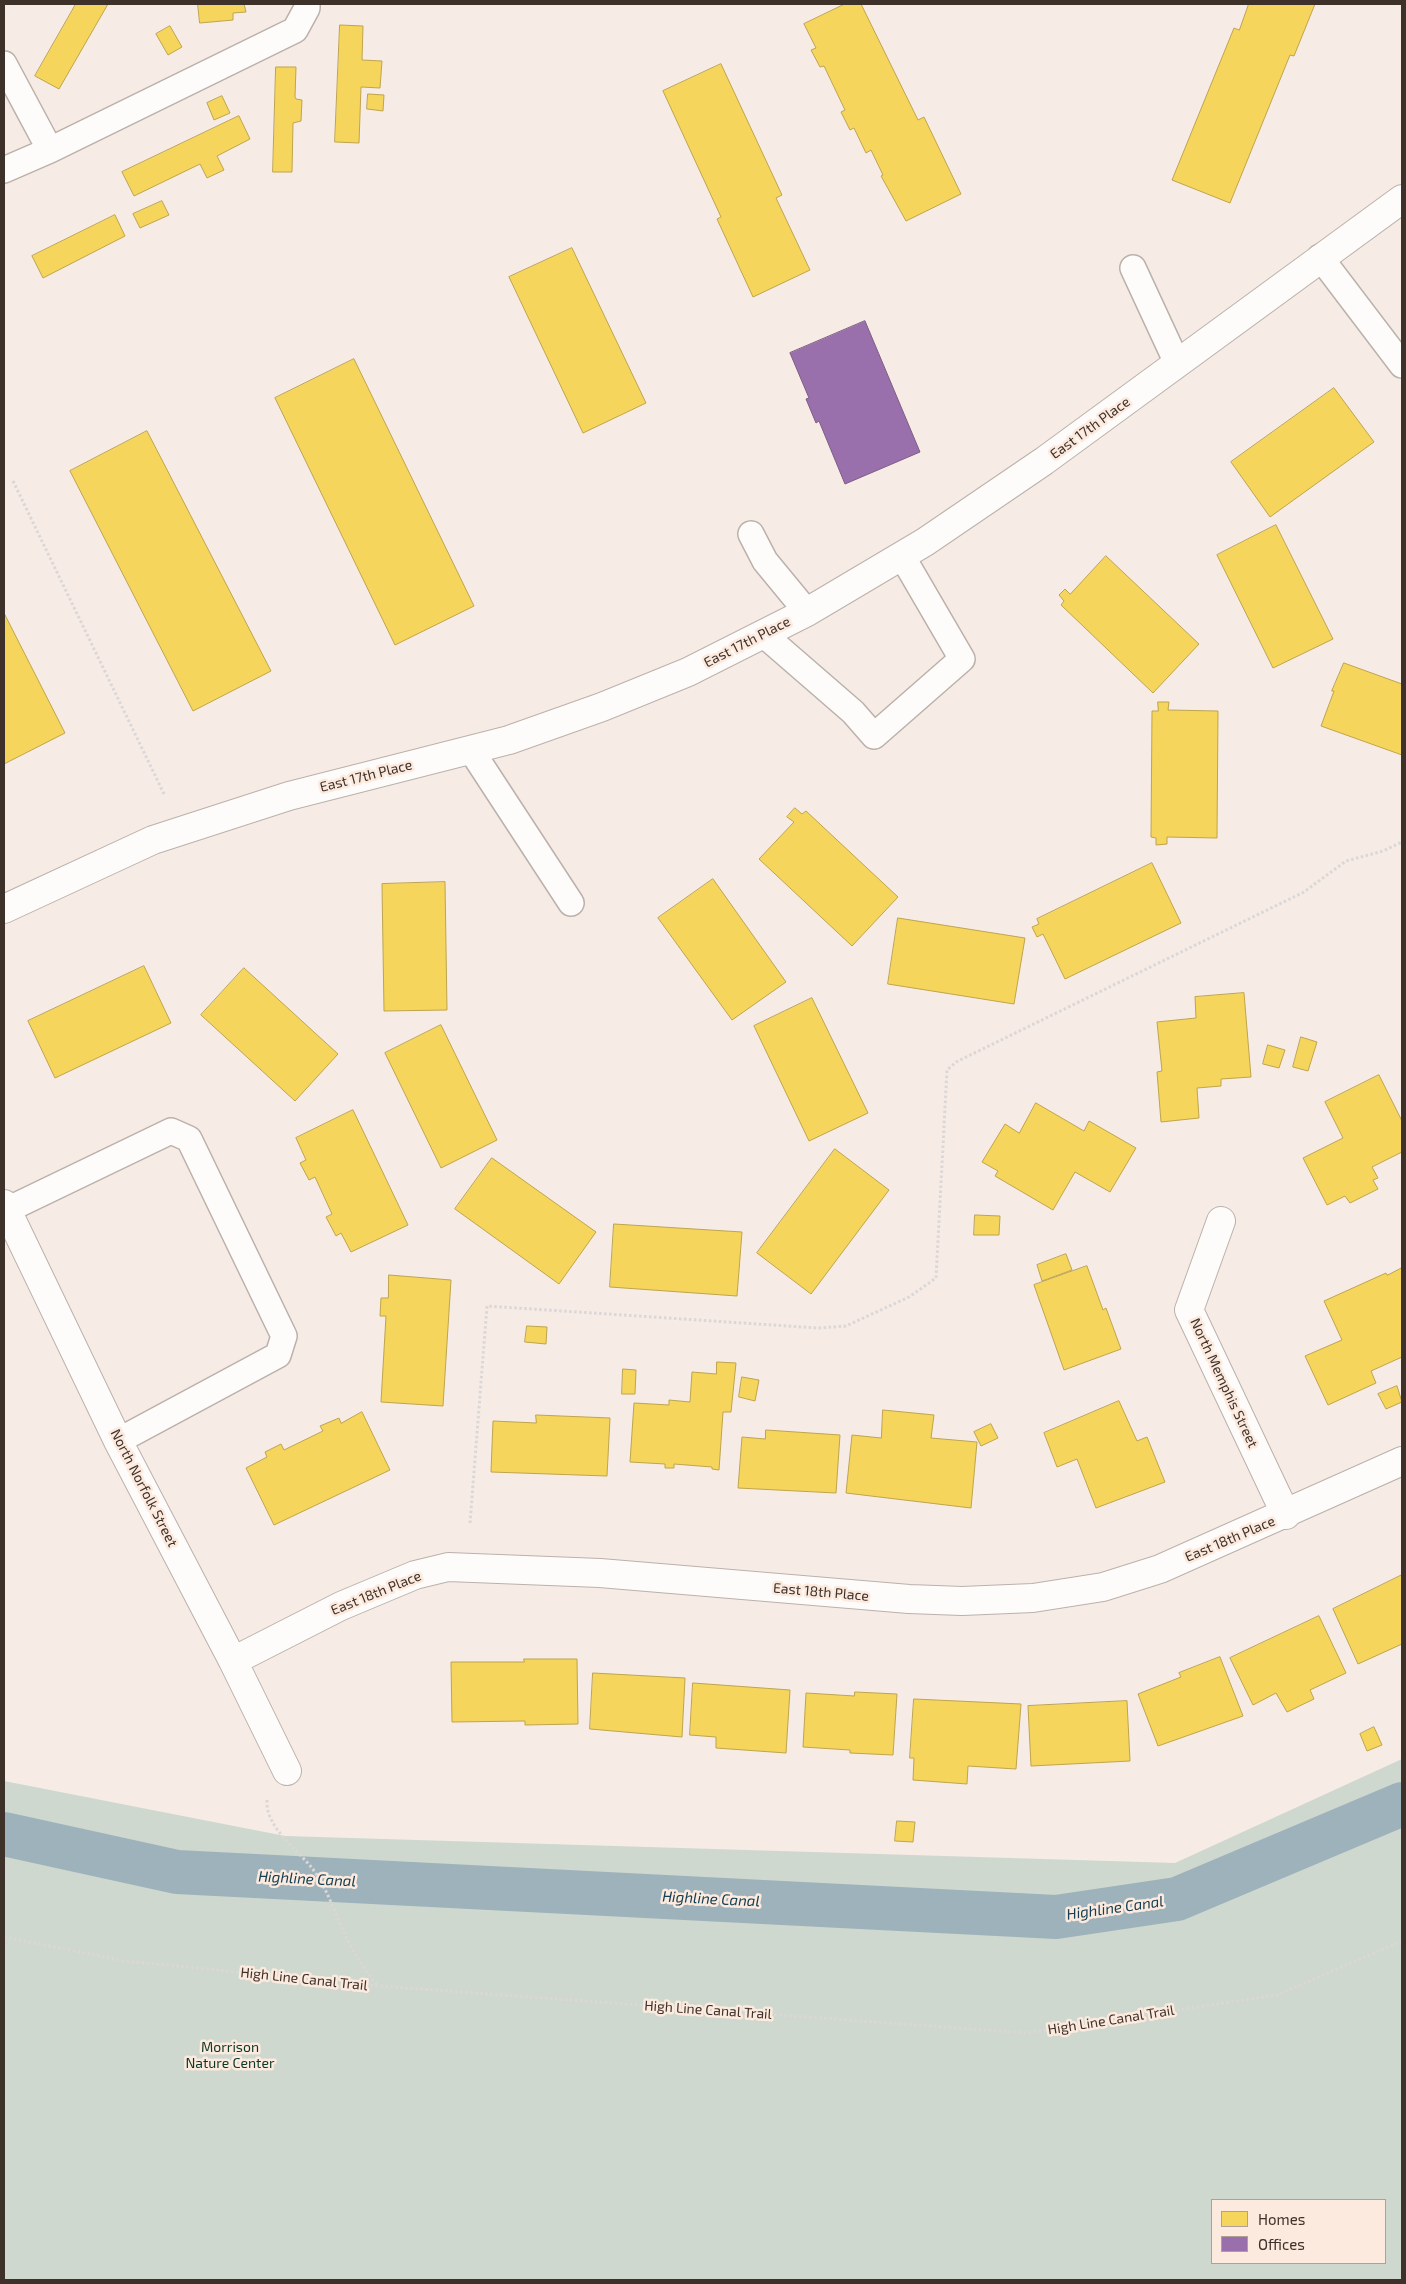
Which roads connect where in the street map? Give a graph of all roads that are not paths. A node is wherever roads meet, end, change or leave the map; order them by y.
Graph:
1 (307, 4) edge
2 (4, 64) edge
3 (50, 150) junction
4 (4, 170) edge
5 (1402, 199) edge
6 (1320, 256) junction
7 (1133, 268) dead end
8 (1178, 363) junction
9 (1402, 364) edge
10 (751, 534) dead end
11 (902, 556) junction
12 (807, 612) junction
13 (763, 634) junction
14 (471, 750) junction
15 (571, 903) dead end
16 (4, 909) edge
17 (5, 1207) edge
18 (1221, 1221) dead end
19 (118, 1440) junction
20 (1402, 1461) edge
21 (1286, 1515) junction
22 (233, 1661) junction
23 (285, 1768) road end

1 - 3 lane
2 - 3 lane
3 - 4 lane
5 - 6 street, East 17th Place
6 - 8 street, East 17th Place
6 - 9 lane
7 - 8 lane
8 - 11 street, East 17th Place
10 - 12 lane
11 - 12 street, East 17th Place
11 - 13 lane
12 - 13 street, East 17th Place
13 - 14 street, East 17th Place
14 - 15 lane
14 - 16 street, East 17th Place
17 - 19 street, North Norfolk Street
17 - 19 lane
18 - 21 street, North Memphis Street
19 - 22 street, North Norfolk Street
20 - 21 street, East 18th Place
21 - 22 street, East 18th Place
22 - 23 street, North Norfolk Street

